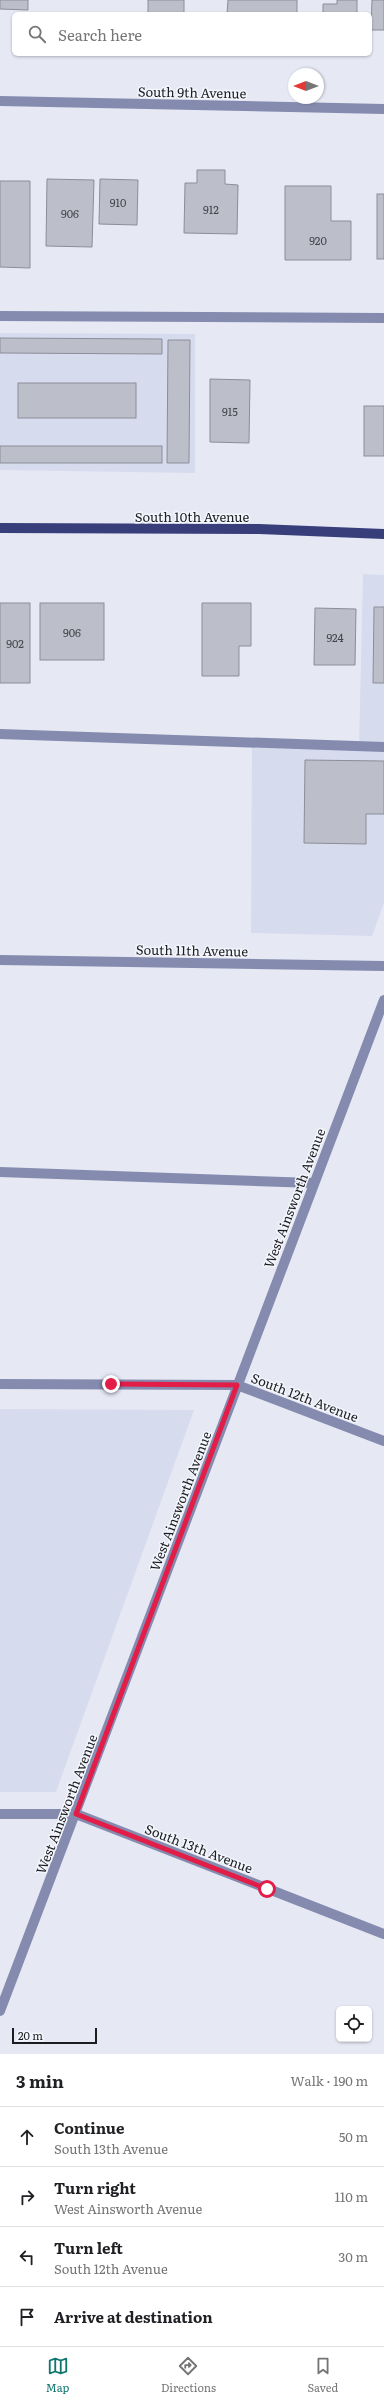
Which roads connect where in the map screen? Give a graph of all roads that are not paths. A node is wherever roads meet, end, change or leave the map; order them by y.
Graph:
1 (0, 101) edge
2 (384, 109) edge
3 (0, 316) edge
4 (384, 318) edge
5 (0, 528) edge
6 (384, 534) edge
7 (0, 734) edge
8 (384, 748) edge
9 (0, 960) edge
10 (384, 966) edge
11 (384, 1000) edge
12 (0, 1172) edge
13 (313, 1183) junction
14 (0, 1384) edge
15 (237, 1385) junction
16 (384, 1441) edge
17 (0, 1814) edge
18 (76, 1814) junction
19 (384, 1934) edge
20 (0, 2011) edge

1 - 2 street, South 9th Avenue
3 - 4 street
5 - 6 main road, South 10th Avenue
7 - 8 street
9 - 10 street, South 11th Avenue
11 - 13 street, West Ainsworth Avenue
12 - 13 street
13 - 15 street, West Ainsworth Avenue
14 - 15 street, South 12th Avenue
15 - 16 street, South 12th Avenue
15 - 18 street, West Ainsworth Avenue
17 - 18 street, South 13th Avenue
18 - 19 street, South 13th Avenue
18 - 20 street, West Ainsworth Avenue

